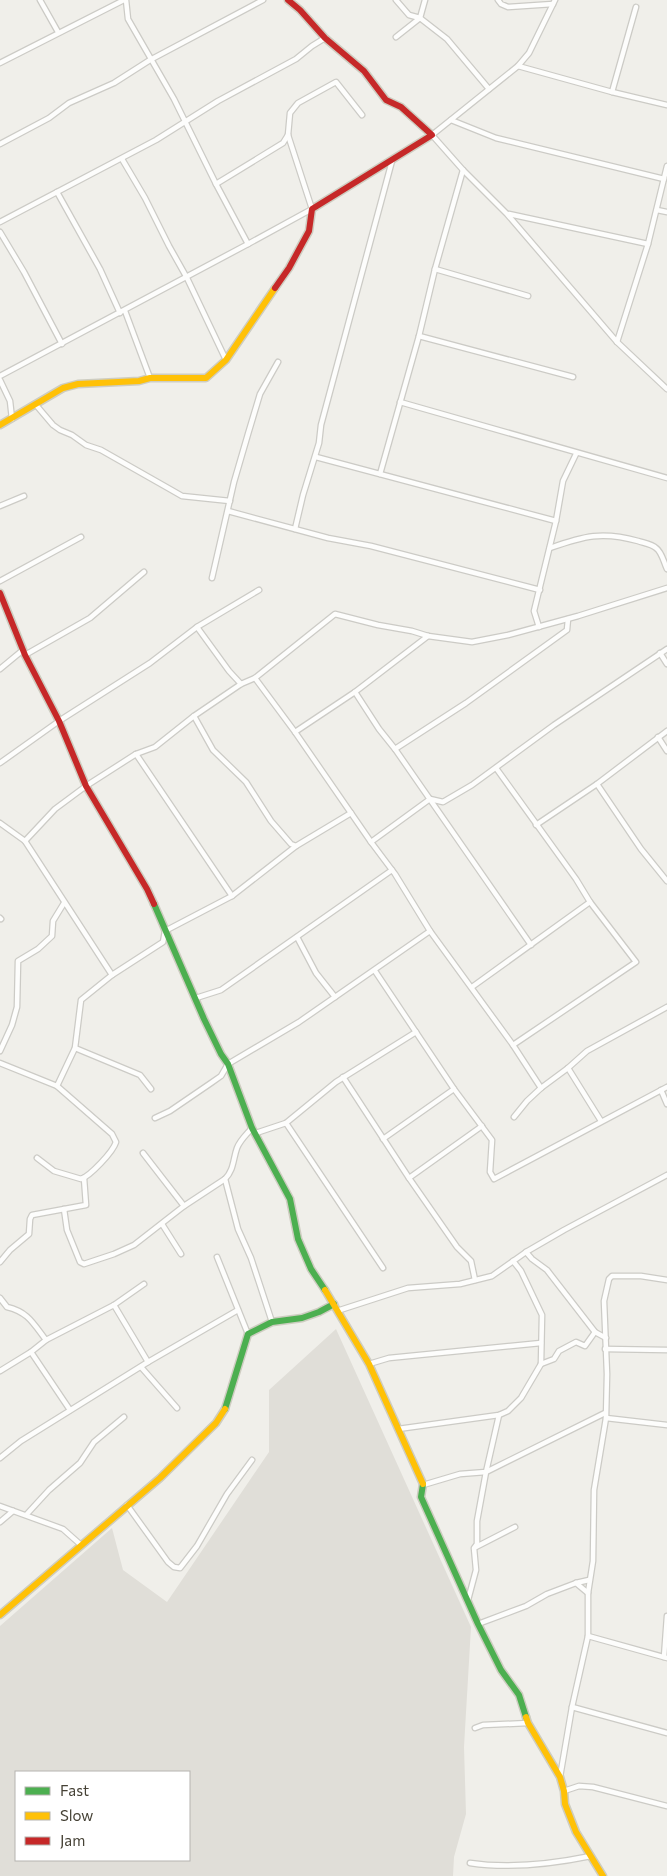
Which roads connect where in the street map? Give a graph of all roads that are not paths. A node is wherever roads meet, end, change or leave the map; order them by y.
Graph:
1 (40, 0) edge
2 (125, 0) edge
3 (263, 0) edge
4 (288, 0) edge
5 (396, 0) edge
6 (426, 0) edge
7 (498, 0) edge
8 (554, 2) edge
9 (636, 7) dead end
10 (420, 18) junction
11 (58, 32) junction
12 (325, 38) junction
13 (396, 38) dead end
14 (150, 60) junction
15 (0, 63) edge
16 (518, 66) junction
17 (489, 89) junction
18 (612, 92) junction
19 (667, 105) edge
20 (362, 115) dead end
21 (451, 120) junction
22 (185, 122) junction
23 (288, 135) junction
24 (432, 135) junction
25 (0, 144) edge
26 (122, 159) junction
27 (392, 161) junction
28 (667, 166) edge
29 (463, 170) junction
30 (664, 179) junction
31 (216, 184) junction
32 (57, 192) junction
33 (312, 209) junction
34 (657, 210) junction
35 (667, 212) edge
36 (507, 214) junction
37 (0, 222) edge
38 (0, 232) edge
39 (248, 244) junction
40 (648, 244) junction
41 (435, 269) junction
42 (187, 278) junction
43 (528, 296) dead end
44 (122, 312) junction
45 (419, 336) junction
46 (617, 342) junction
47 (62, 344) junction
48 (226, 360) junction
49 (278, 362) dead end
50 (573, 377) dead end
51 (0, 378) edge
52 (150, 378) junction
53 (667, 389) edge
54 (400, 402) junction
55 (36, 405) junction
56 (12, 419) junction
57 (0, 425) edge
58 (576, 454) junction
59 (316, 456) junction
60 (380, 474) junction
61 (667, 478) edge
62 (24, 496) dead end
63 (230, 501) junction
64 (0, 506) edge
65 (228, 511) junction
66 (556, 521) junction
67 (295, 529) junction
68 (81, 536) dead end
69 (550, 548) junction
70 (667, 569) edge
71 (144, 572) dead end
72 (212, 578) dead end
73 (0, 581) edge
74 (667, 588) edge
75 (259, 590) dead end
76 (540, 590) junction
77 (0, 593) edge
78 (568, 619) junction
79 (197, 627) junction
80 (539, 627) junction
81 (428, 636) junction
82 (667, 649) edge
83 (24, 652) junction
84 (660, 654) junction
85 (667, 664) edge
86 (0, 670) edge
87 (255, 678) junction
88 (241, 684) junction
89 (355, 692) junction
90 (194, 716) junction
91 (59, 721) junction
92 (667, 731) edge
93 (295, 732) junction
94 (658, 737) junction
95 (395, 749) junction
96 (667, 751) edge
97 (136, 754) junction
98 (0, 763) edge
99 (496, 768) junction
100 (597, 784) junction
101 (86, 786) junction
102 (430, 799) junction
103 (351, 813) junction
104 (0, 823) edge
105 (536, 825) junction
106 (25, 841) junction
107 (371, 842) junction
108 (296, 846) junction
109 (392, 870) junction
110 (667, 881) edge
111 (232, 896) junction
112 (590, 902) junction
113 (64, 903) junction
114 (165, 931) junction
115 (430, 931) junction
116 (297, 938) junction
117 (531, 945) junction
118 (375, 970) junction
119 (112, 975) junction
120 (472, 987) junction
121 (336, 996) junction
122 (196, 998) junction
123 (667, 1007) edge
124 (416, 1032) junction
125 (513, 1045) junction
126 (76, 1048) junction
127 (0, 1051) edge
128 (0, 1063) edge
129 (228, 1064) junction
130 (568, 1068) junction
131 (343, 1078) junction
132 (57, 1086) junction
133 (667, 1087) edge
134 (541, 1088) junction
135 (152, 1089) dead end
136 (454, 1089) junction
137 (661, 1090) junction
138 (667, 1104) edge
139 (514, 1117) dead end
140 (155, 1118) dead end
141 (602, 1121) junction
142 (286, 1123) junction
143 (482, 1126) junction
144 (254, 1130) junction
145 (383, 1139) junction
146 (143, 1153) dead end
147 (37, 1158) dead end
148 (667, 1175) edge
149 (84, 1178) junction
150 (409, 1178) junction
151 (225, 1179) junction
152 (184, 1206) junction
153 (64, 1209) junction
154 (162, 1224) junction
155 (526, 1252) junction
156 (181, 1254) dead end
157 (217, 1258) dead end
158 (513, 1261) junction
159 (0, 1262) edge
160 (383, 1268) dead end
161 (475, 1280) junction
162 (667, 1280) edge
163 (144, 1284) dead end
164 (0, 1298) edge
165 (334, 1304) junction
166 (114, 1305) junction
167 (238, 1310) junction
168 (337, 1311) junction
169 (272, 1322) junction
170 (595, 1332) junction
171 (248, 1334) junction
172 (606, 1338) junction
173 (46, 1340) junction
174 (541, 1343) junction
175 (605, 1349) junction
176 (667, 1350) edge
177 (31, 1352) junction
178 (148, 1362) junction
179 (370, 1364) junction
180 (541, 1364) junction
181 (141, 1368) junction
182 (0, 1371) edge
183 (178, 1408) dead end
184 (70, 1410) junction
185 (499, 1415) junction
186 (605, 1416) junction
187 (124, 1417) dead end
188 (667, 1425) edge
189 (398, 1429) junction
190 (0, 1458) edge
191 (252, 1460) dead end
192 (486, 1472) junction
193 (423, 1485) junction
194 (127, 1504) junction
195 (0, 1506) edge
196 (13, 1511) junction
197 (27, 1514) junction
198 (0, 1522) edge
199 (514, 1527) dead end
200 (81, 1545) junction
201 (474, 1548) junction
202 (589, 1580) junction
203 (576, 1583) junction
204 (588, 1593) junction
205 (468, 1600) junction
206 (0, 1615) edge
207 (667, 1616) edge
208 (478, 1624) junction
209 (588, 1636) junction
210 (665, 1658) edge
211 (572, 1708) junction
212 (528, 1723) junction
213 (475, 1728) dead end
214 (667, 1733) edge
215 (560, 1777) junction
216 (564, 1791) junction
217 (667, 1806) edge
218 (591, 1856) junction
219 (470, 1863) dead end
220 (603, 1876) edge

1 - 11 street
2 - 11 street
2 - 14 street
3 - 14 street
4 - 12 street
5 - 10 street
6 - 10 street
7 - 8 street
8 - 16 street
9 - 18 street
10 - 13 street
10 - 17 street
11 - 15 street
12 - 22 street
12 - 24 street
14 - 22 street
14 - 25 street
16 - 17 street
16 - 18 street
17 - 21 street
18 - 19 street
20 - 23 street
21 - 24 street
21 - 30 street
22 - 26 street
22 - 31 street
23 - 31 street
23 - 33 street
24 - 27 street
24 - 29 street
26 - 32 street
26 - 42 street
27 - 33 street
27 - 59 street
28 - 30 street
29 - 36 street
29 - 41 street
30 - 34 street
31 - 39 street
32 - 37 street
32 - 44 street
33 - 39 street
33 - 48 street
34 - 35 street
34 - 40 street
36 - 40 street
36 - 46 street
38 - 47 street
39 - 42 street
40 - 46 street
41 - 43 street
41 - 45 street
42 - 44 street
42 - 48 street
44 - 47 street
44 - 52 street
45 - 50 street
45 - 54 street
46 - 53 street
47 - 51 street
48 - 52 street
49 - 63 street
51 - 56 street
52 - 55 street
54 - 58 street
54 - 60 street
55 - 56 street
55 - 63 street
56 - 57 street
58 - 61 street
58 - 66 street
59 - 60 street
59 - 67 street
60 - 66 street
62 - 64 street
63 - 65 street
65 - 67 street
65 - 72 street
66 - 69 street
67 - 76 street
68 - 73 street
69 - 70 street
69 - 76 street
71 - 83 street
74 - 78 street
75 - 79 street
76 - 80 street
77 - 83 street
78 - 80 street
78 - 95 street
79 - 88 street
79 - 91 street
80 - 81 street
81 - 87 street
81 - 89 street
82 - 84 street
83 - 86 street
83 - 91 street
84 - 85 street
84 - 99 street
87 - 88 street
87 - 93 street
88 - 90 street
89 - 93 street
89 - 95 street
90 - 97 street
90 - 108 street
91 - 98 street
91 - 101 street
92 - 94 street
93 - 103 street
94 - 96 street
94 - 100 street
95 - 102 street
97 - 101 street
97 - 111 street
99 - 102 street
99 - 105 street
100 - 105 street
100 - 110 street
101 - 106 street
101 - 114 street
102 - 107 street
102 - 117 street
103 - 107 street
103 - 108 street
104 - 106 street
105 - 112 street
106 - 113 street
107 - 109 street
108 - 111 street
109 - 115 street
109 - 116 street
111 - 114 street
112 - 117 street
112 - 125 street
113 - 119 street
113 - 127 street
114 - 119 street
114 - 122 street
115 - 118 street
115 - 120 street
116 - 121 street
116 - 122 street
117 - 120 street
118 - 121 street
118 - 124 street
119 - 126 street
120 - 125 street
121 - 129 street
122 - 129 street
123 - 130 street
124 - 131 street
124 - 136 street
125 - 134 street
126 - 132 street
126 - 135 street
128 - 132 street
129 - 140 street
129 - 144 street
130 - 134 street
130 - 141 street
131 - 142 street
131 - 145 street
132 - 149 street
133 - 137 street
134 - 139 street
136 - 143 street
136 - 145 street
137 - 138 street
137 - 141 street
141 - 143 street
142 - 144 street
142 - 160 street
143 - 150 street
144 - 151 street
144 - 165 street
145 - 150 street
146 - 152 street
147 - 149 street
148 - 155 street
149 - 153 street
150 - 161 street
151 - 152 street
151 - 169 street
152 - 154 street
153 - 154 street
153 - 159 street
154 - 156 street
155 - 158 street
155 - 170 street
157 - 167 street
158 - 161 street
158 - 174 street
161 - 168 street
162 - 172 street
163 - 166 street
164 - 173 street
165 - 168 street
165 - 169 street
166 - 173 street
166 - 178 street
167 - 171 street
167 - 178 street
168 - 179 street
169 - 171 street
170 - 172 street
170 - 180 street
171 - 194 street
172 - 175 street
173 - 177 street
174 - 179 street
174 - 180 street
175 - 176 street
175 - 186 street
177 - 182 street
177 - 184 street
178 - 181 street
179 - 189 street
180 - 185 street
181 - 183 street
181 - 184 street
184 - 190 street
185 - 189 street
185 - 192 street
186 - 188 street
186 - 192 street
186 - 202 street
187 - 197 street
189 - 193 street
191 - 194 street
192 - 193 street
192 - 201 street
193 - 205 street
194 - 200 street
195 - 196 street
196 - 197 street
196 - 198 street
197 - 200 street
199 - 201 street
200 - 206 street
201 - 205 street
202 - 203 street
202 - 204 street
203 - 204 street
203 - 208 street
204 - 209 street
205 - 208 street
207 - 210 street
208 - 212 street
209 - 210 street
209 - 211 street
211 - 214 street
211 - 215 street
212 - 213 street
212 - 215 street
215 - 216 street
216 - 217 street
216 - 218 street
218 - 219 street
218 - 220 street

